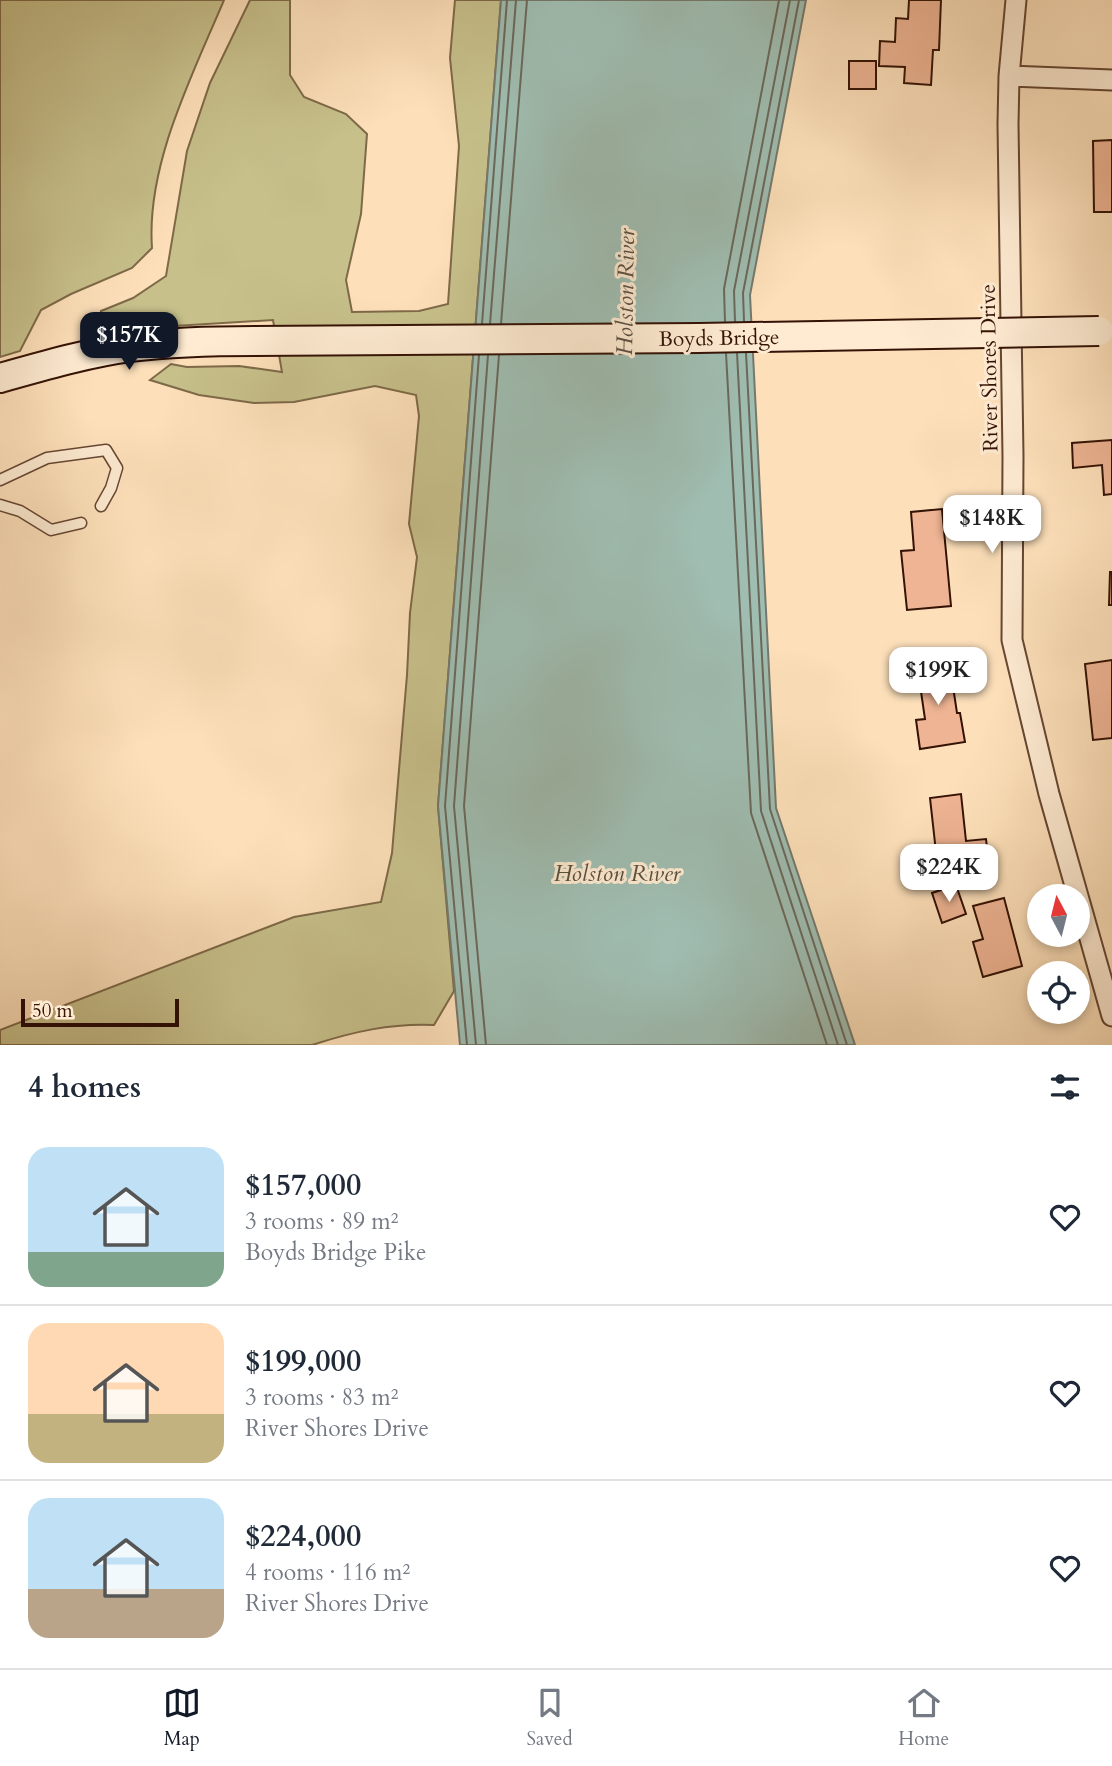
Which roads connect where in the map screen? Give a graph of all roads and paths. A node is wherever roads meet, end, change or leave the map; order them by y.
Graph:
1 (1016, 0) edge
2 (1009, 76) junction
3 (1112, 80) edge
4 (1106, 331) edge
5 (0, 378) edge
6 (0, 480) edge
7 (0, 505) edge
8 (101, 506) dead end
9 (81, 523) dead end
10 (1112, 1016) edge

1 - 2 street, River Shores Drive
2 - 3 street
2 - 10 street, River Shores Drive
4 - 5 street, Boyds Bridge, bridge
6 - 8 lane
7 - 9 lane

